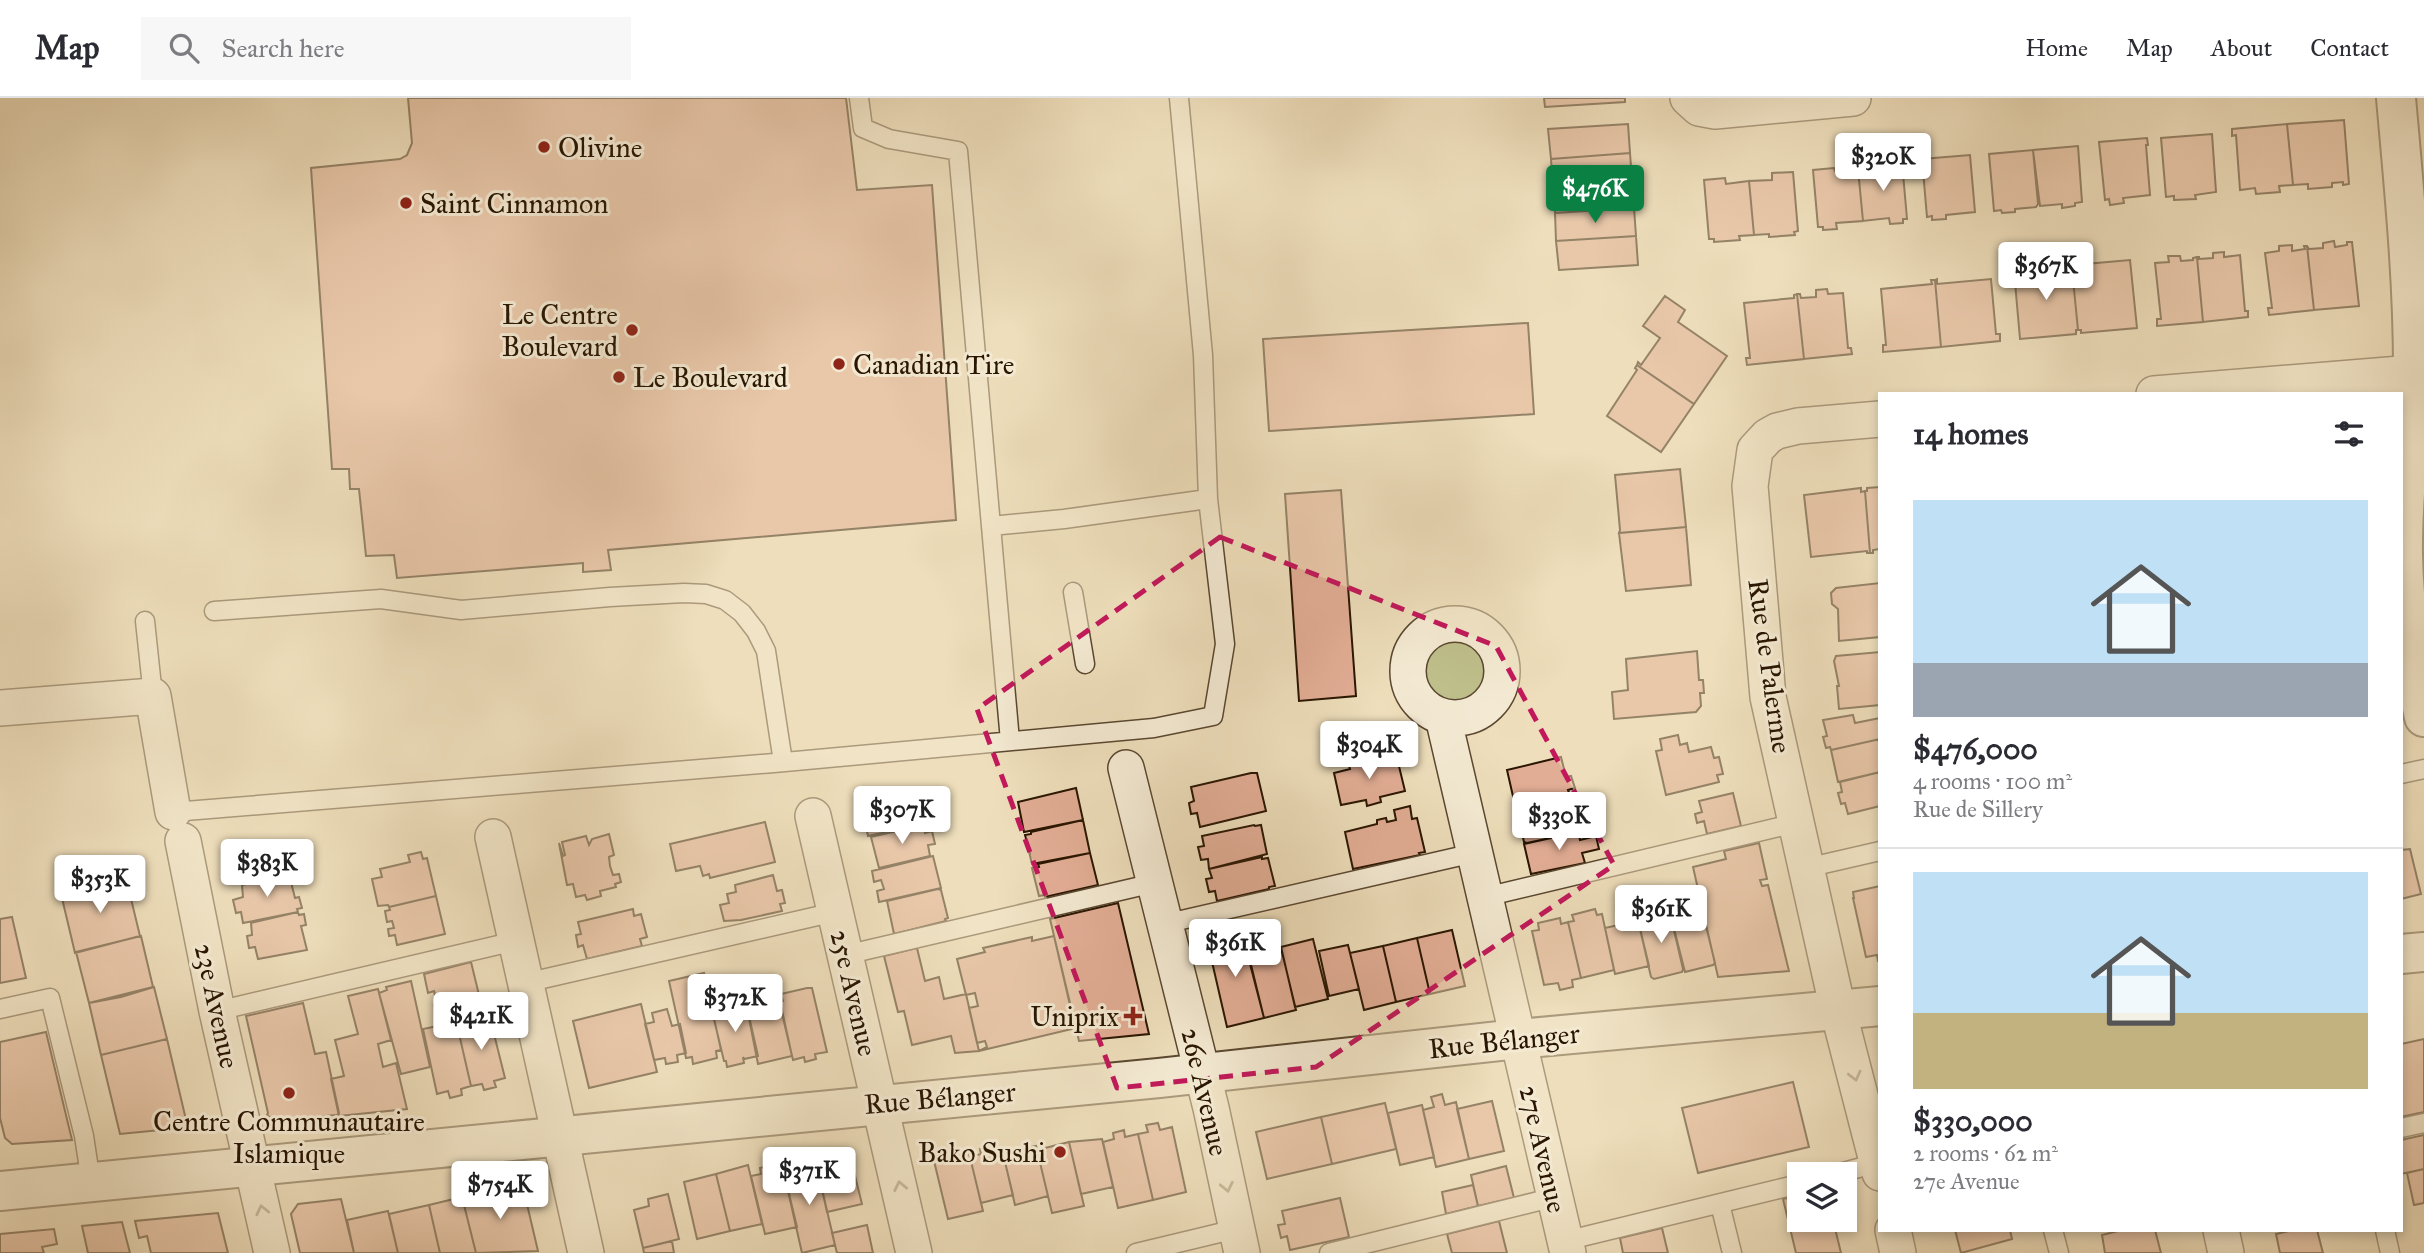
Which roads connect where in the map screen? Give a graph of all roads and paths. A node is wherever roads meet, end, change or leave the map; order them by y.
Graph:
1 (859, 98) edge
2 (1180, 98) edge
3 (1853, 98) edge
4 (2396, 98) edge
5 (1690, 101) edge
6 (2413, 373) junction
7 (2179, 392) edge
8 (1878, 419) edge
9 (1208, 499) junction
10 (991, 526) junction
11 (1073, 593) dead end
12 (215, 611) dead end
13 (145, 621) dead end
14 (1085, 664) dead end
15 (153, 696) junction
16 (0, 708) edge
17 (1443, 717) dead end
18 (2424, 717) edge
19 (1010, 741) junction
20 (783, 762) junction
21 (1126, 768) dead end
22 (2424, 769) edge
23 (2403, 774) edge
24 (813, 816) dead end
25 (1796, 823) junction
26 (178, 826) junction
27 (493, 837) dead end
28 (1878, 851) edge
29 (1474, 853) junction
30 (1806, 868) junction
31 (1154, 883) junction
32 (1485, 897) junction
33 (835, 912) junction
34 (1164, 924) junction
35 (515, 941) junction
36 (2424, 952) edge
37 (2403, 954) edge
38 (845, 955) junction
39 (525, 984) junction
40 (1878, 1006) edge
41 (0, 1009) edge
42 (1838, 1010) junction
43 (217, 1011) junction
44 (1518, 1039) junction
45 (1201, 1073) junction
46 (881, 1104) junction
47 (2424, 1123) edge
48 (2403, 1128) edge
49 (558, 1135) junction
50 (251, 1167) junction
51 (1878, 1168) edge
52 (1857, 1171) edge
53 (91, 1182) junction
54 (1787, 1187) edge
55 (0, 1191) edge
56 (1555, 1197) junction
57 (1720, 1204) junction
58 (1893, 1232) edge
59 (2054, 1232) edge
60 (2221, 1232) edge
61 (2385, 1232) edge
62 (1239, 1241) edge
63 (1407, 1244) edge
64 (1567, 1247) edge
65 (272, 1253) edge
66 (586, 1253) edge
67 (914, 1253) edge
68 (1136, 1253) edge
69 (1329, 1253) edge
70 (1732, 1253) edge
71 (1898, 1253) edge
72 (2059, 1253) edge
73 (2226, 1253) edge
74 (2390, 1253) edge

1 - 10 lane
2 - 9 lane
3 - 5 street
4 - 6 street
6 - 7 street
6 - 18 street
8 - 25 street, Rue de Palerme
9 - 10 lane
9 - 19 lane
10 - 19 lane
11 - 14 lane
12 - 20 lane
13 - 15 lane
15 - 16 street
15 - 26 street, 23e Avenue
17 - 29 street, 27e Avenue
19 - 20 lane
20 - 26 lane
21 - 31 street, 26e Avenue
22 - 23 lane
24 - 33 street, 25e Avenue
25 - 30 street, Rue de Palerme
25 - 32 lane
26 - 43 street, 23e Avenue
27 - 35 street
28 - 30 lane
29 - 32 street, 27e Avenue
29 - 34 lane
30 - 42 street, Rue de Palerme
31 - 34 street, 26e Avenue
31 - 38 lane
32 - 44 street, 27e Avenue
33 - 38 street, 25e Avenue
33 - 39 lane
34 - 45 street, 26e Avenue
35 - 39 street
35 - 43 lane
36 - 37 street
38 - 46 street, 25e Avenue
39 - 49 street
40 - 42 street, Rue Bélanger
41 - 53 lane
42 - 44 street, Rue Bélanger
42 -> 51 street, Rue de Palerme
43 - 50 street, 23e Avenue
44 - 45 street, Rue Bélanger
44 - 56 street, 27e Avenue
45 - 46 street, Rue Bélanger
45 -> 62 street, 26e Avenue
46 - 49 street, Rue Bélanger
67 -> 46 street, 25e Avenue
47 - 48 lane
49 - 50 street, Rue Bélanger
49 - 66 street
50 - 53 street, Rue Bélanger
65 -> 50 street, 23e Avenue
51 - 52 lane
53 - 55 street, Rue Bélanger
54 - 57 lane
56 - 63 lane
56 - 64 street, 27e Avenue
57 - 64 lane
57 - 70 lane
58 - 71 street
59 - 72 lane
60 - 73 street
61 - 74 lane
62 - 68 lane
63 - 69 lane

